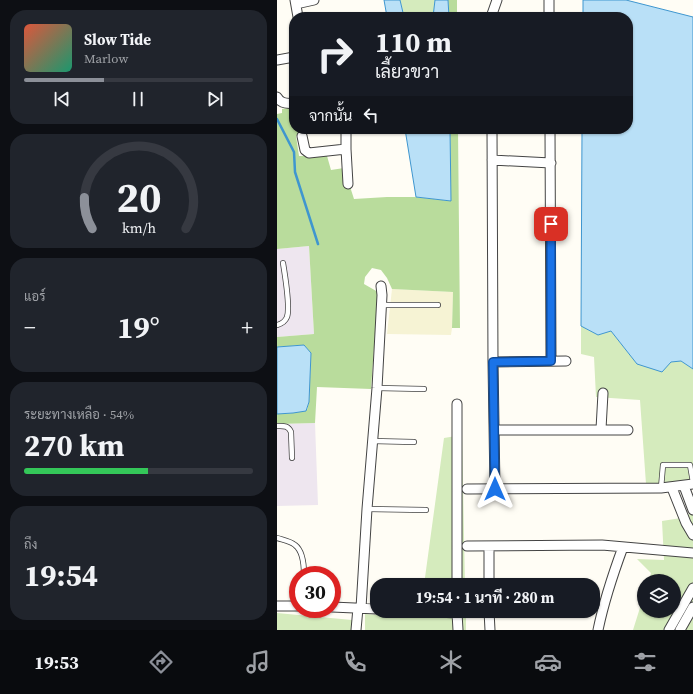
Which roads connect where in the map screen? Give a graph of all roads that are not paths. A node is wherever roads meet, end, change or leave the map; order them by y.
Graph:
1 (314, 0) edge
2 (497, 0) edge
3 (549, 0) edge
4 (295, 2) edge
5 (297, 12) edge
6 (493, 12) edge
7 (549, 12) edge
8 (289, 58) edge
9 (277, 60) edge
10 (277, 96) edge
11 (289, 104) edge
12 (346, 134) edge
13 (492, 134) edge
14 (551, 134) edge
15 (303, 136) dead end
16 (346, 149) junction
17 (492, 160) junction
18 (551, 163) junction
19 (349, 184) dead end
20 (283, 263) dead end
21 (381, 286) dead end
22 (381, 305) junction
23 (438, 305) dead end
24 (277, 325) edge
25 (551, 361) junction
26 (566, 361) dead end
27 (493, 362) junction
28 (377, 388) junction
29 (424, 389) dead end
30 (603, 393) dead end
31 (457, 404) dead end
32 (277, 426) edge
33 (601, 429) junction
34 (495, 430) junction
35 (628, 430) dead end
36 (372, 441) junction
37 (413, 442) dead end
38 (292, 458) dead end
39 (690, 484) edge
40 (661, 488) junction
41 (672, 488) junction
42 (467, 489) dead end
43 (495, 489) junction
44 (367, 509) junction
45 (426, 510) dead end
46 (693, 510) edge
47 (693, 535) edge
48 (277, 538) edge
49 (467, 546) dead end
50 (489, 546) junction
51 (623, 547) junction
52 (693, 553) edge
53 (304, 566) edge
54 (457, 578) edge
55 (489, 578) edge
56 (693, 588) edge
57 (277, 606) edge
58 (289, 606) edge
59 (341, 607) edge
60 (693, 607) edge
61 (359, 608) junction
62 (370, 609) edge
63 (603, 609) joint
64 (457, 618) edge
65 (489, 618) edge
66 (356, 630) edge
67 (458, 630) edge
68 (490, 630) edge
69 (598, 630) edge
70 (669, 630) edge
71 (680, 630) edge

1 - 4 street
2 - 6 street
3 - 7 street
4 - 5 street
8 - 9 street
10 - 11 street
12 - 16 street
13 - 17 street
14 - 18 street
15 - 16 street
16 - 19 street
17 - 18 street
17 - 27 street
18 - 25 street
20 - 24 lane
21 - 22 street
22 - 23 lane
22 - 28 street
25 - 26 street
25 - 27 street
27 - 34 street
28 - 29 lane
28 - 36 street
30 - 33 street
31 - 54 street
32 - 38 lane
33 - 34 street
33 - 35 street
34 - 43 street
36 - 37 lane
36 - 44 street
39 - 40 lane
39 - 41 street
39 - 46 street
40 - 41 street
40 - 43 street
41 - 47 street
42 - 43 street
44 - 45 lane
44 - 61 street
48 - 53 lane
49 - 50 street
50 - 51 street
50 - 55 street
51 - 52 street
51 - 63 street
56 - 70 street
57 - 58 street
59 - 61 street
60 - 71 street
61 - 62 street
61 - 66 street
63 - 69 street
64 - 67 street
65 - 68 street

